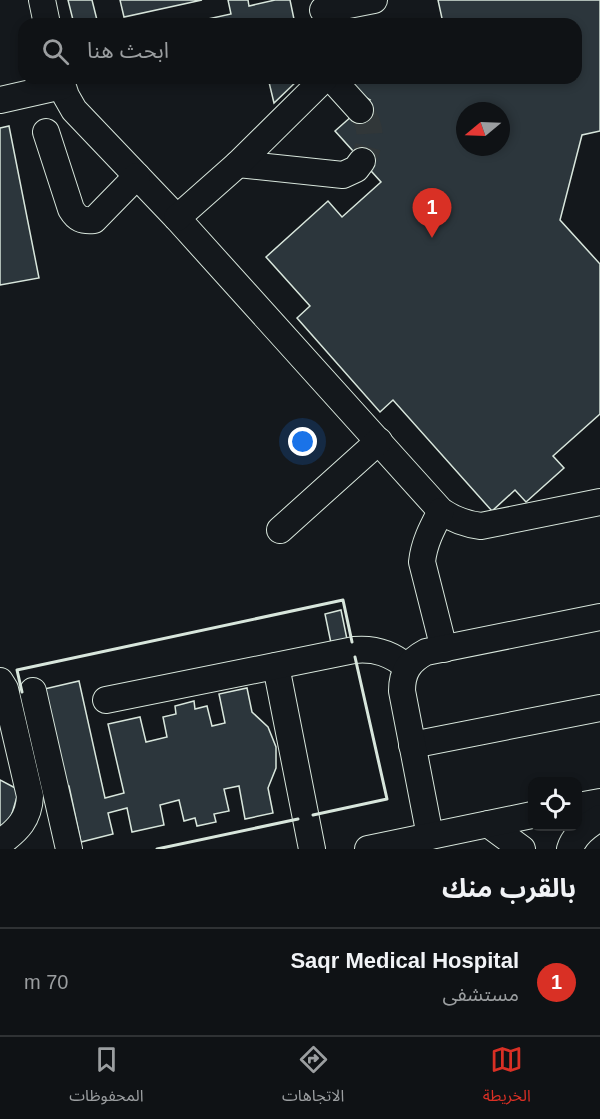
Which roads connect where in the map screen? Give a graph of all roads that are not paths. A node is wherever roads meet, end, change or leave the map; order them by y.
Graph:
1 (42, 0) edge
2 (374, 0) edge
3 (324, 11) edge
4 (46, 18) edge
5 (54, 84) edge
6 (62, 84) edge
7 (319, 84) edge
8 (336, 84) edge
9 (0, 100) edge
10 (360, 110) tunnel mouth
11 (46, 132) dead end
12 (362, 161) dead end
13 (238, 164) junction
14 (137, 176) junction
15 (177, 218) junction
16 (379, 441) junction
17 (600, 502) edge
18 (441, 511) junction
19 (280, 530) dead end
20 (600, 617) edge
21 (444, 649) junction
22 (276, 666) junction
23 (407, 667) junction
24 (0, 681) edge
25 (33, 691) dead end
26 (106, 700) dead end
27 (600, 708) edge
28 (412, 746) junction
29 (600, 802) edge
30 (582, 805) edge
31 (528, 816) edge
32 (600, 818) edge
33 (488, 824) junction
34 (430, 836) junction
35 (0, 843) edge
36 (69, 849) edge
37 (312, 849) edge
38 (368, 849) edge
39 (522, 849) edge
40 (570, 849) edge

1 - 4 street
2 - 3 street
5 - 9 street
6 - 14 street
7 - 13 street
8 - 10 street
11 - 14 street
12 - 13 street
13 - 15 street
14 - 15 street
15 - 16 street
16 - 18 street
16 - 19 street
17 - 18 street
18 - 21 street
20 - 21 street
21 - 23 street
22 - 23 street
22 - 26 street
22 - 37 street
23 - 28 street
24 - 35 street
25 - 36 street
27 - 28 street
28 - 34 street
29 - 30 street
31 - 33 street
32 - 40 street
33 - 34 street
33 - 39 street
34 - 38 street

